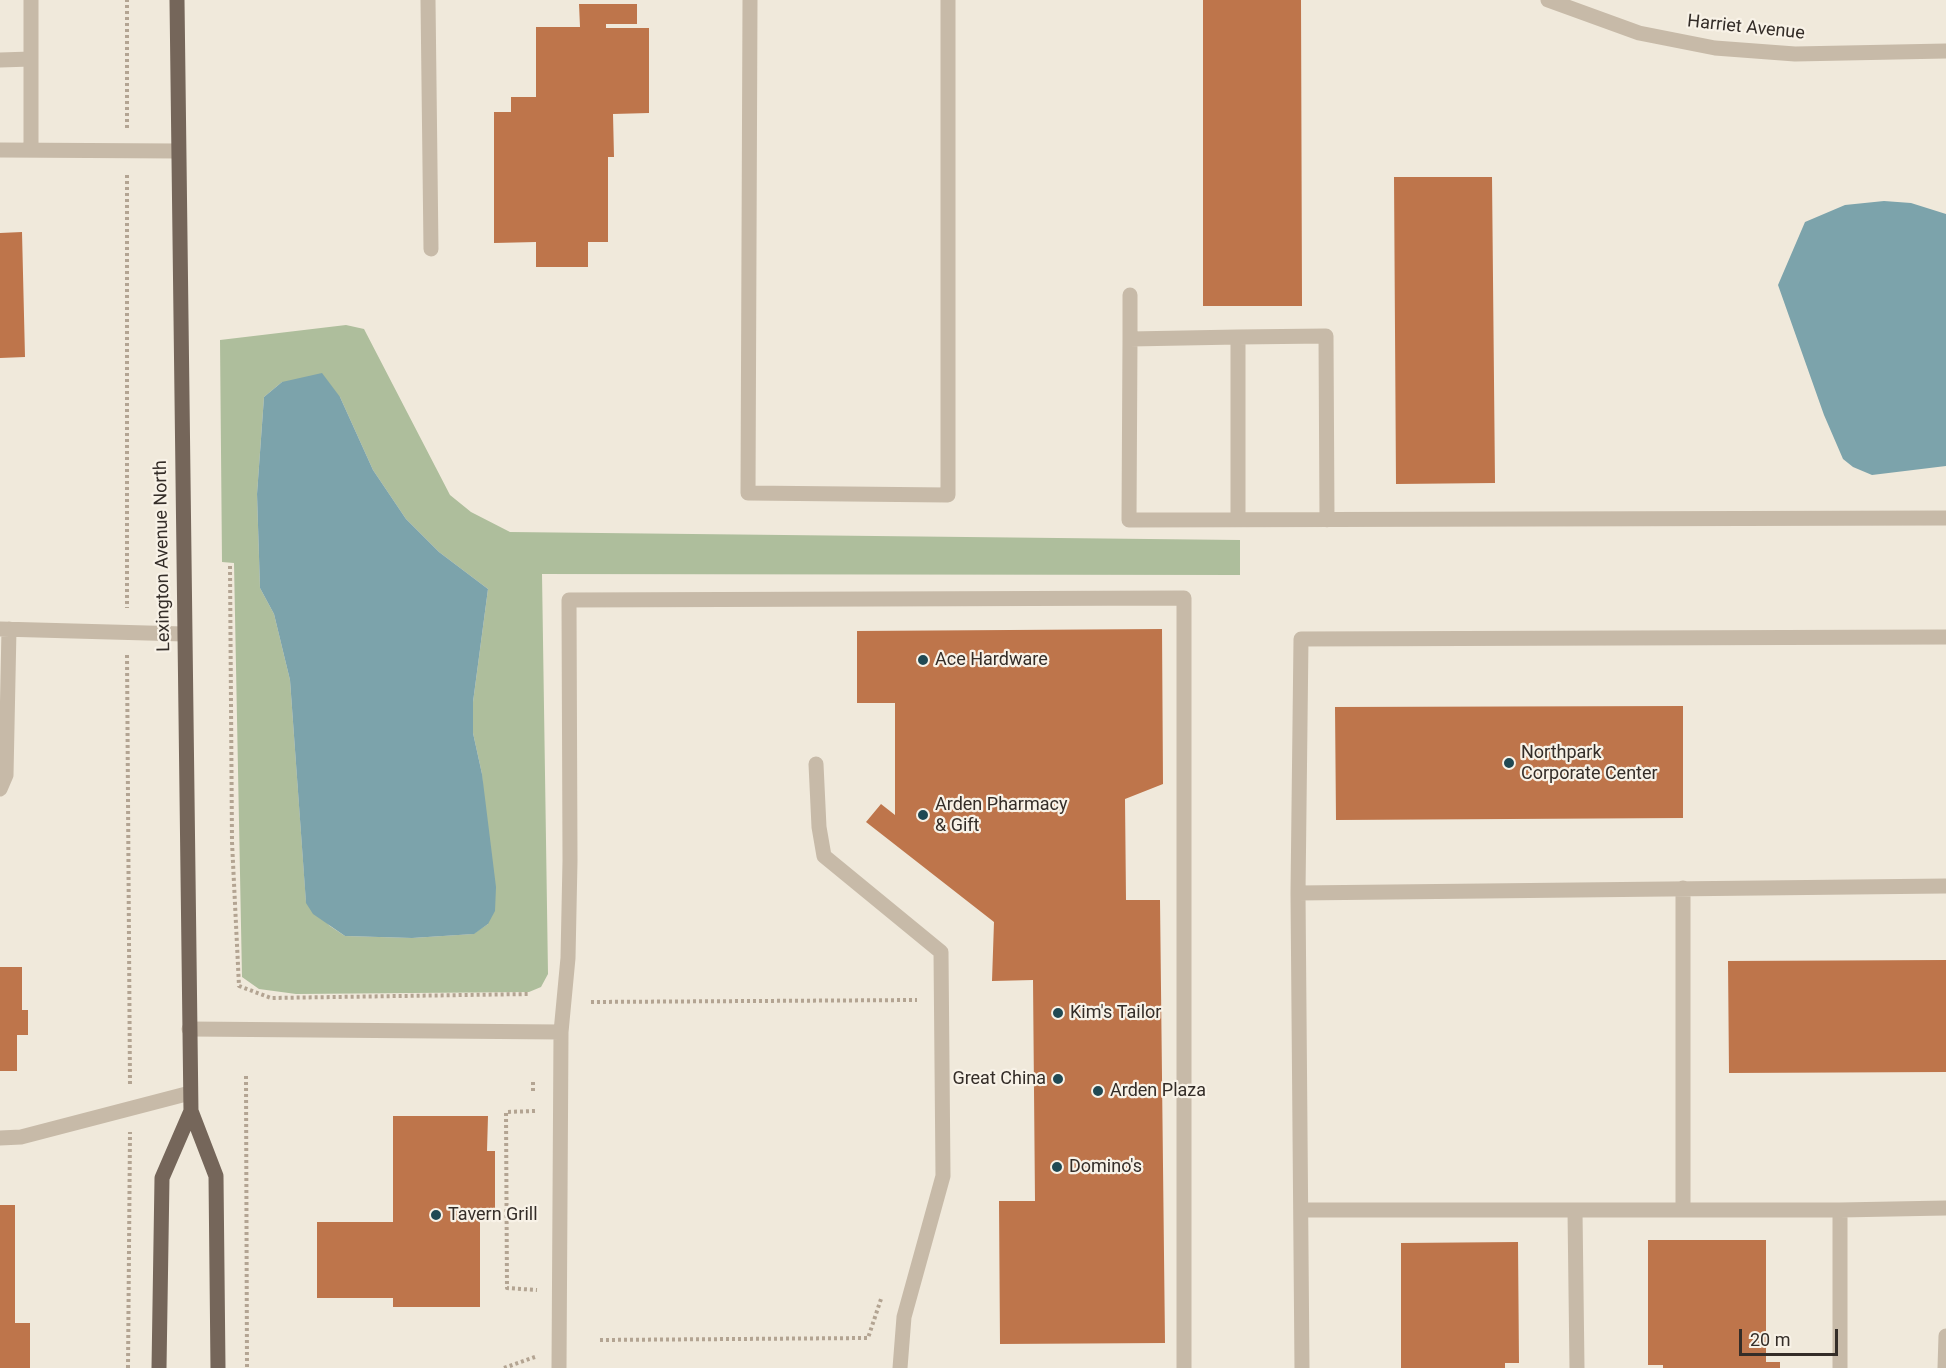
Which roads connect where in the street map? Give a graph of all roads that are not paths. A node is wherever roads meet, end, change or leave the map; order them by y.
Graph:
1 (31, 0) edge
2 (177, 0) edge
3 (428, 0) edge
4 (750, 0) edge
5 (948, 0) edge
6 (1548, 0) edge
7 (1946, 51) edge
8 (0, 60) edge
9 (31, 60) junction
10 (0, 150) edge
11 (31, 150) junction
12 (177, 151) junction
13 (431, 249) dead end
14 (1130, 295) dead end
15 (1238, 337) junction
16 (1130, 339) junction
17 (1946, 518) edge
18 (1238, 519) junction
19 (1327, 520) junction
20 (4, 629) edge
21 (184, 634) junction
22 (1946, 637) edge
23 (816, 764) dead end
24 (0, 789) edge
25 (1946, 886) edge
26 (1683, 888) junction
27 (1298, 893) junction
28 (189, 1029) junction
29 (561, 1032) junction
30 (190, 1093) junction
31 (191, 1111) junction
32 (0, 1138) edge
33 (1946, 1208) edge
34 (1301, 1210) junction
35 (1683, 1210) junction
36 (1840, 1210) junction
37 (1575, 1211) junction
38 (1946, 1336) edge
39 (159, 1368) edge
40 (218, 1368) edge
41 (560, 1368) edge
42 (900, 1368) edge
43 (1184, 1368) edge
44 (1302, 1368) edge
45 (1577, 1368) edge
46 (1840, 1368) edge
47 (1945, 1368) edge

1 - 9 street
2 - 12 main road, Lexington Avenue North
3 - 13 street
4 - 5 street
6 - 7 street, Harriet Avenue
8 - 9 street
9 - 11 street
10 - 11 street
11 - 12 street
12 - 21 main road, Lexington Avenue North
14 - 16 street
15 - 16 street
15 - 18 street
15 - 19 street
16 - 18 street
17 - 19 street
18 - 19 street
20 - 21 street
20 - 24 street
21 - 28 main road, Lexington Avenue North
22 - 27 street
23 - 42 street
25 - 26 street
26 - 27 street
26 - 35 street
27 - 34 street
28 - 29 street
28 - 30 main road, Lexington Avenue North
29 - 41 street
29 - 43 street
30 - 31 main road, Lexington Avenue North
30 - 32 street
31 - 39 main road, Lexington Avenue North
31 - 40 main road, Lexington Avenue North
33 - 36 street
34 - 37 street
34 - 44 street
35 - 36 street
35 - 37 street
36 - 46 street
37 - 45 street
38 - 47 street

